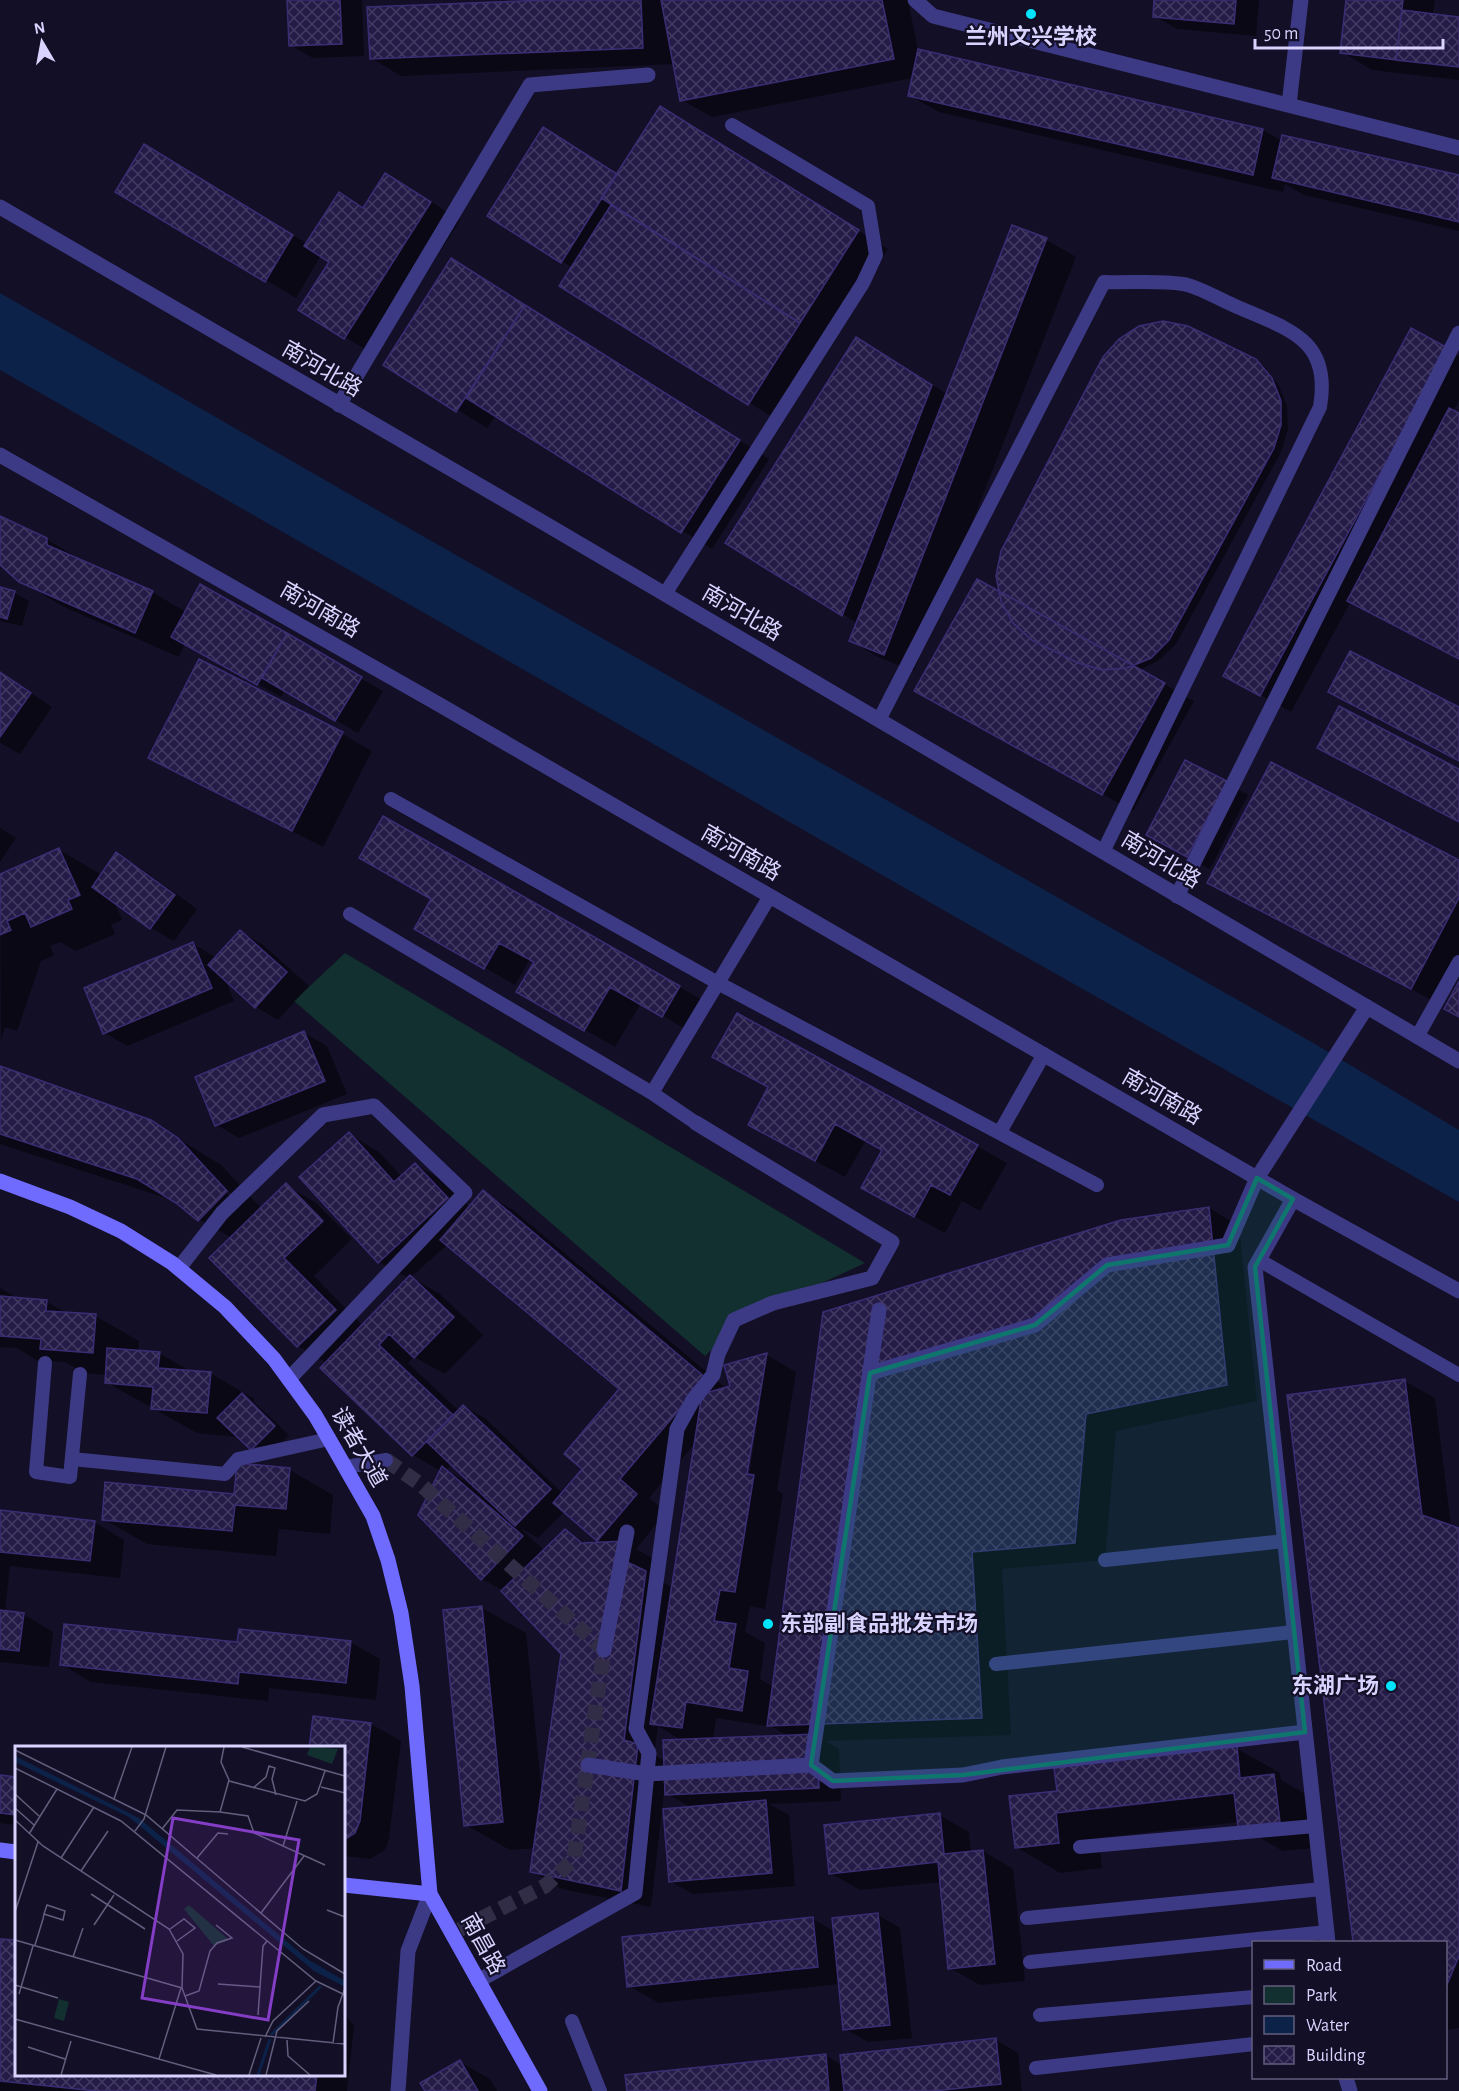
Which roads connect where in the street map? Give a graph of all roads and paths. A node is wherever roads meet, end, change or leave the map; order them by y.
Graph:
1 (915, 0) edge
2 (1301, 0) edge
3 (648, 75) dead end
4 (1289, 105) junction
5 (732, 125) dead end
6 (1459, 148) edge
7 (0, 207) edge
8 (1459, 333) edge
9 (339, 405) junction
10 (0, 455) edge
11 (665, 594) junction
12 (879, 720) junction
13 (391, 799) dead end
14 (1103, 852) junction
15 (771, 896) junction
16 (1177, 896) junction
17 (350, 914) dead end
18 (1459, 962) edge
19 (718, 983) junction
20 (1367, 1007) junction
21 (1417, 1037) junction
22 (1044, 1054) junction
23 (1459, 1061) edge
24 (652, 1093) junction
25 (696, 1123) joint
26 (1000, 1132) junction
27 (1257, 1178) junction
28 (0, 1181) edge
29 (1097, 1185) dead end
30 (1293, 1199) junction
31 (1259, 1260) junction
32 (178, 1269) junction
33 (1459, 1291) edge
34 (879, 1310) dead end
35 (45, 1363) dead end
36 (870, 1373) junction
37 (80, 1374) dead end
38 (1459, 1376) edge
39 (289, 1379) junction
40 (329, 1439) junction
41 (72, 1459) junction
42 (386, 1460) dead end
43 (346, 1467) junction
44 (627, 1532) dead end
45 (1285, 1541) junction
46 (1105, 1560) dead end
47 (1294, 1632) junction
48 (604, 1650) dead end
49 (996, 1664) dead end
50 (1305, 1732) junction
51 (588, 1765) dead end
52 (811, 1765) junction
53 (647, 1774) junction
54 (1315, 1826) junction
55 (1080, 1847) dead end
56 (0, 1850) edge
57 (15, 1852) edge
58 (345, 1885) edge
59 (1322, 1889) junction
60 (430, 1894) junction
61 (1026, 1918) dead end
62 (1327, 1937) edge
63 (1279, 1941) edge
64 (1252, 1943) edge
65 (1030, 1962) dead end
66 (478, 1982) junction
67 (1252, 1997) edge
68 (1040, 2015) dead end
69 (572, 2020) dead end
70 (1252, 2044) edge
71 (1036, 2068) dead end
72 (398, 2091) edge
73 (540, 2091) edge
74 (600, 2091) edge

1 - 4 street
2 - 4 street
3 - 9 street
4 - 6 street
5 - 11 lane
7 - 9 street, 南河北路
8 - 16 street
9 - 11 street, 南河北路
10 - 15 street, 南河南路
11 - 12 street, 南河北路
12 - 14 street, 南河北路
12 - 14 lane
13 - 19 lane
14 - 16 street, 南河北路
15 - 19 lane
15 - 22 street, 南河南路
16 - 20 street, 南河北路
17 - 24 lane
18 - 21 lane
19 - 24 lane
19 - 26 lane
20 - 21 street, 南河北路
20 - 27 street
21 - 23 street, 南河北路
22 - 26 lane
22 - 27 street, 南河南路
24 - 25 lane
25 - 53 street
26 - 29 lane
27 - 30 street, 南河南路
27 - 36 street
28 - 32 main road, 读者大道
30 - 31 street
30 - 33 street, 南河南路
31 - 38 lane
31 - 45 street
32 - 39 main road, 读者大道
32 - 39 street
34 - 36 street
35 - 41 lane
36 - 52 street
37 - 41 lane
39 - 40 main road, 读者大道
40 - 41 lane
40 - 43 main road, 读者大道
42 - 43 lane
43 - 60 main road, 读者大道
44 - 48 street
45 - 46 lane
45 - 47 street
47 - 49 lane
47 - 50 street
50 - 52 street
50 - 54 street
51 - 53 street
52 - 53 street
53 - 66 street
54 - 55 lane
54 - 59 street
56 - 57 main road
58 - 60 main road
59 - 61 lane
59 - 62 street
60 - 66 main road, 南昌路
60 - 72 street
62 - 63 lane
64 - 65 lane
66 - 73 main road, 南昌路
67 - 68 lane
69 - 74 lane
70 - 71 lane

